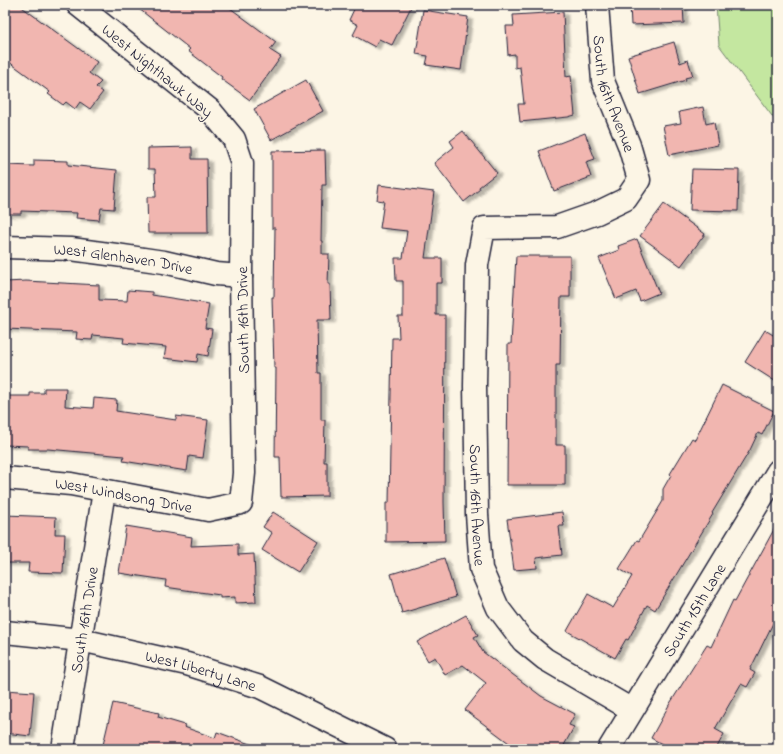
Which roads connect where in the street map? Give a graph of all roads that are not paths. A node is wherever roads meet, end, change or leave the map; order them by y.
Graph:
1 (78, 5) edge
2 (597, 5) edge
3 (234, 139) joint
4 (5, 248) edge
5 (241, 276) junction
6 (778, 471) edge
7 (5, 478) edge
8 (104, 491) junction
9 (241, 503) joint
10 (5, 632) edge
11 (81, 640) junction
12 (632, 710) junction
13 (63, 749) edge
14 (385, 749) edge
15 (609, 749) edge

1 - 3 street, West Nighthawk Way
2 - 12 street, South 16th Avenue
3 - 5 street, South 16th Drive
4 - 5 street, West Glenhaven Drive
5 - 9 street, South 16th Drive
6 - 12 street, South 15th Lane
7 - 8 street, West Windsong Drive
8 - 9 street, West Windsong Drive
8 - 11 street, South 16th Drive
10 - 11 street, West Liberty Lane
11 - 13 street, South 16th Drive
11 - 14 street, West Liberty Lane
12 - 15 street, South 15th Lane

